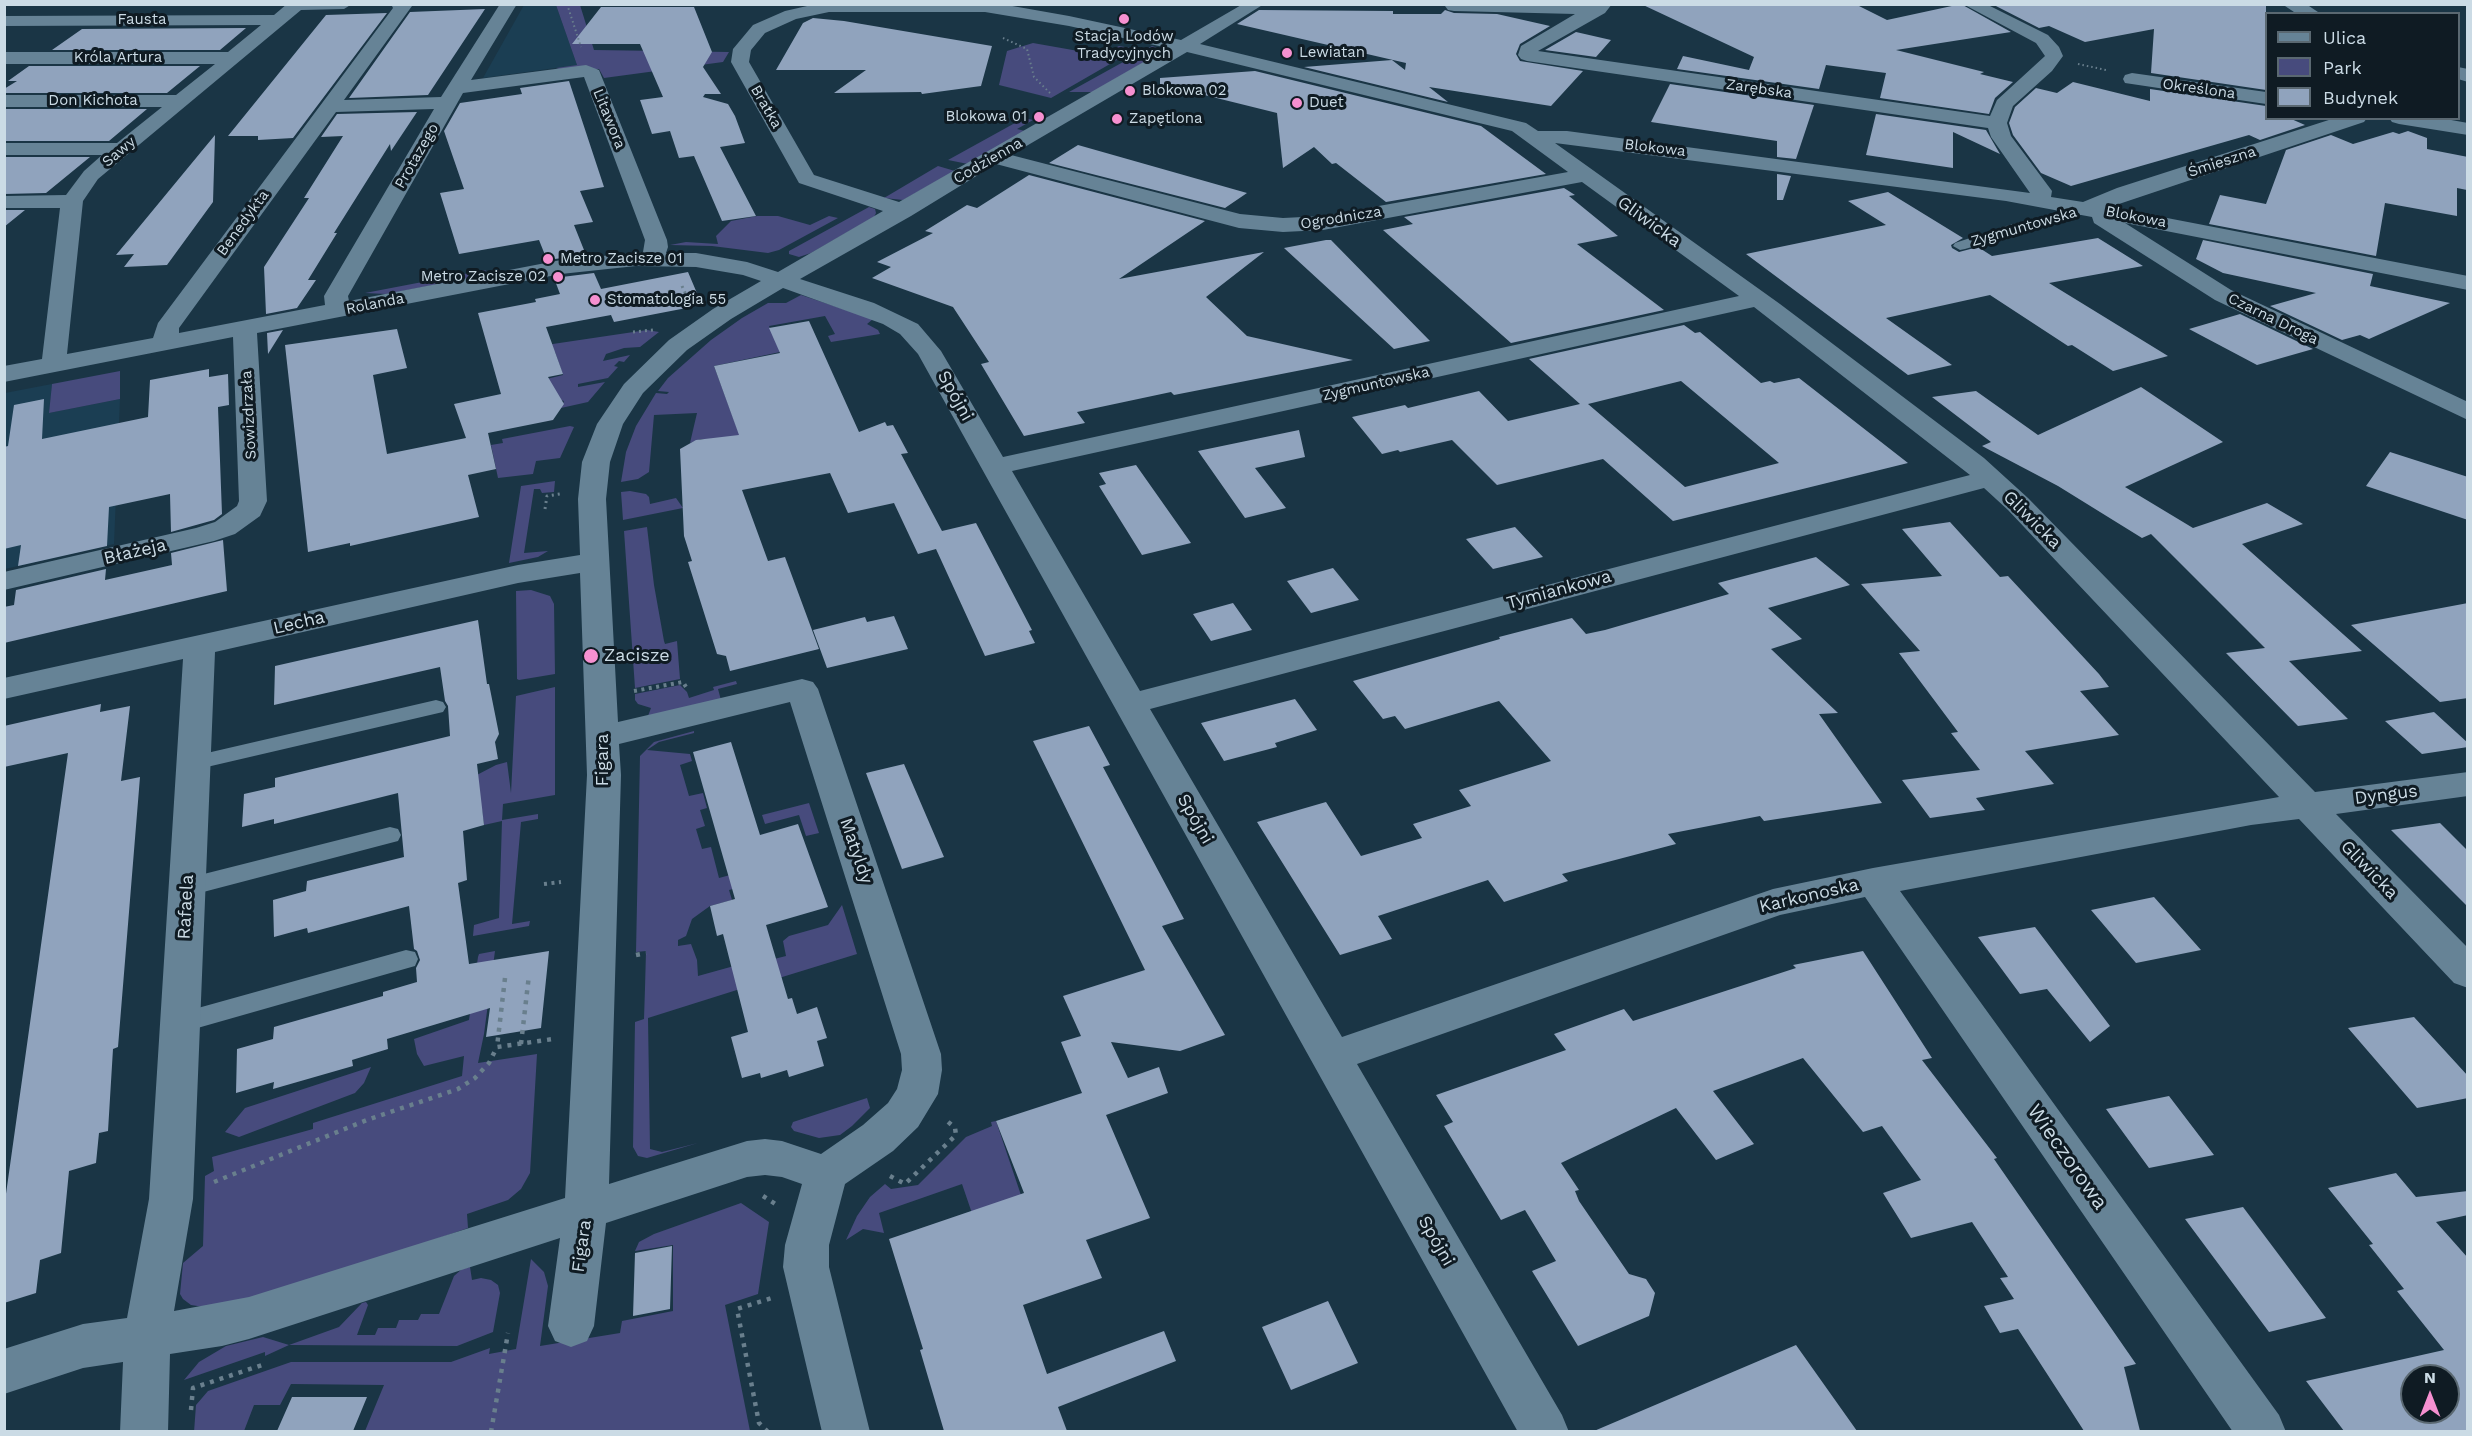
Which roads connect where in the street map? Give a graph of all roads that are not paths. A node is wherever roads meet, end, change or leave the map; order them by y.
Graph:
1 (344, 4) edge
2 (399, 4) edge
3 (509, 4) edge
4 (1256, 4) edge
5 (1971, 4) edge
6 (2290, 4) edge
7 (298, 5) edge
8 (849, 6) edge
9 (988, 6) edge
10 (1454, 6) edge
11 (1601, 7) edge
12 (2308, 12) edge
13 (279, 20) junction
14 (4, 21) edge
15 (1185, 46) junction
16 (4, 58) edge
17 (232, 58) junction
18 (2132, 79) dead end
19 (452, 95) junction
20 (2265, 98) edge
21 (4, 101) edge
22 (182, 101) junction
23 (329, 106) junction
24 (2351, 120) edge
25 (2412, 120) edge
26 (1996, 123) junction
27 (2468, 129) edge
28 (1535, 137) junction
29 (4, 149) edge
30 (123, 149) junction
31 (994, 157) junction
32 (1586, 175) junction
33 (2040, 200) junction
34 (4, 201) edge
35 (72, 201) junction
36 (2088, 208) junction
37 (903, 211) junction
38 (1960, 246) dead end
39 (652, 258) junction
40 (782, 280) junction
41 (2468, 283) edge
42 (1757, 299) junction
43 (338, 311) junction
44 (245, 328) junction
45 (165, 343) junction
46 (54, 364) junction
47 (4, 374) edge
48 (2468, 412) edge
49 (994, 467) junction
50 (1989, 478) junction
51 (253, 501) joint
52 (595, 562) junction
53 (4, 581) edge
54 (200, 645) junction
55 (4, 689) edge
56 (1130, 704) junction
57 (436, 707) dead end
58 (603, 737) junction
59 (194, 763) junction
60 (2468, 784) edge
61 (2306, 805) junction
62 (390, 834) dead end
63 (1873, 881) junction
64 (188, 886) junction
65 (2452, 937) edge
66 (406, 959) dead end
67 (2468, 973) edge
68 (180, 1023) junction
69 (1331, 1057) junction
70 (826, 1174) junction
71 (586, 1210) junction
72 (571, 1326) dead end
73 (147, 1336) junction
74 (4, 1372) edge
75 (144, 1431) edge
76 (846, 1431) edge
77 (1545, 1431) edge
78 (2262, 1431) edge

1 - 7 street
2 - 23 street, Benedykta
3 - 19 street, Protazego
4 - 15 street, Codzienna
5 - 26 street
6 - 12 street
7 - 13 street, Sawy
8 - 9 street, Blokowa
8 - 37 street, Bratka
9 - 15 street, Blokowa
10 - 11 street
11 - 26 street, Zarębska
13 - 14 street, Fausta
13 - 17 street, Sawy
15 - 28 street, Blokowa
15 - 31 street, Codzienna
16 - 17 street, Króla Artura
17 - 22 street, Sawy
18 - 20 street, Określona
19 - 23 street
19 - 39 street, Litawora
19 - 43 street, Protazego
21 - 22 street, Don Kichota
22 - 30 street, Sawy
23 - 45 street, Benedykta
24 - 36 street, Śmieszna
25 - 27 street
26 - 33 street
28 - 32 street, Gliwicka
28 - 33 street, Blokowa
29 - 30 street
30 - 35 street, Sawy
31 - 32 street, Ogrodnicza
31 - 37 street, Codzienna
32 - 42 street, Gliwicka
33 - 36 street, Blokowa
34 - 35 street
35 - 46 street, Sawy
36 - 38 lane, Zygmuntowska
36 - 41 street, Blokowa
36 - 48 street, Czarna Droga
37 - 40 street, Codzienna
39 - 40 street, Rolanda
39 - 43 street, Rolanda
40 - 49 street, Spójni
40 - 52 street, Figara
42 - 49 street, Zygmuntowska
42 - 50 street, Gliwicka
43 - 44 street, Rolanda
44 - 45 street, Rolanda
44 - 51 street, Sowizdrzała
45 - 46 street, Rolanda
46 - 47 street, Rolanda
49 - 56 street, Spójni
50 - 56 street, Tymiankowa
50 - 61 street, Gliwicka
51 - 53 street, Błażeja
52 - 54 street, Lecha
52 - 58 street, Figara
54 - 55 street, Lecha
54 - 59 street, Rafaela
56 - 69 street, Spójni
57 - 59 lane
58 - 70 street, Matyldy
58 - 71 street, Figara
59 - 64 street, Rafaela
60 - 61 street, Dyngus
61 - 63 street, Karkonoska
61 - 65 street, Gliwicka
62 - 64 lane
63 - 69 street, Karkonoska
63 - 78 street, Wieczorowa
64 - 68 street, Rafaela
65 - 67 street, Gliwicka
66 - 68 lane
68 - 73 street, Rafaela
69 - 77 street, Spójni
70 - 71 street
70 - 76 street
71 - 72 street, Figara
71 - 73 street
73 - 74 street
73 - 75 street, Rafaela

